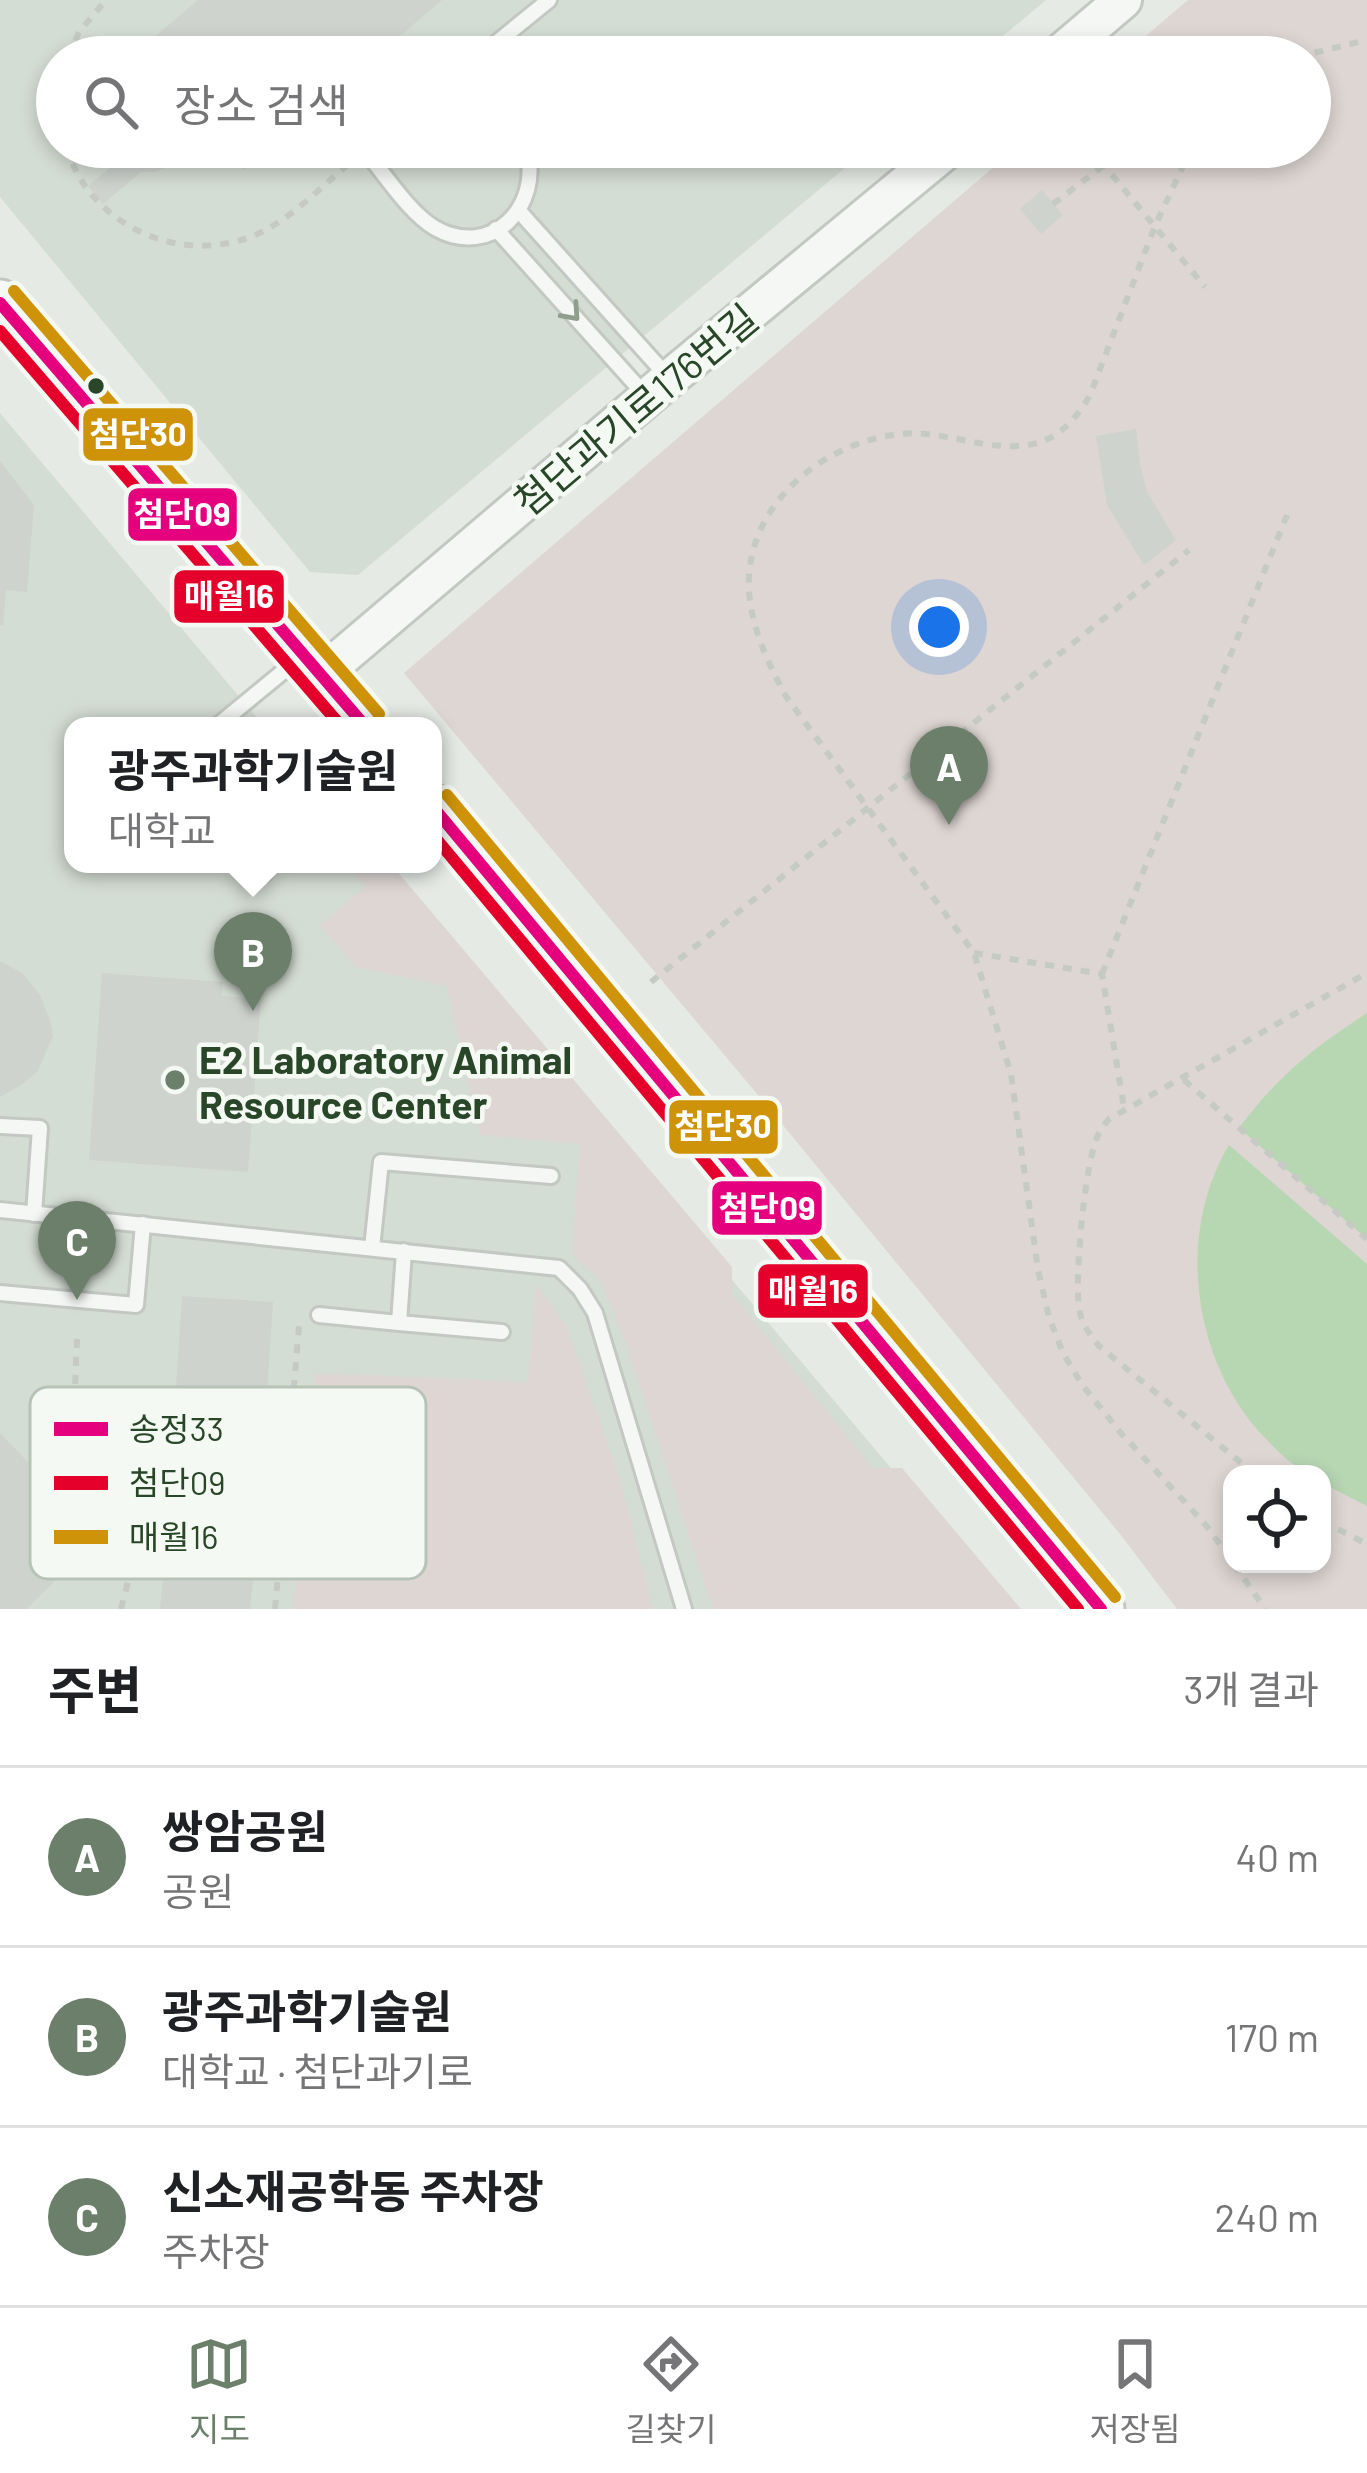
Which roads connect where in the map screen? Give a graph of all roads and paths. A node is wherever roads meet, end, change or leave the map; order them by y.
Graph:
1 (106, 0) edge
2 (549, 0) edge
3 (1124, 0) edge
4 (77, 36) edge
5 (505, 36) edge
6 (1081, 36) edge
7 (1367, 40) edge
8 (1331, 49) edge
9 (73, 168) edge
10 (344, 168) edge
11 (383, 168) edge
12 (531, 168) edge
13 (925, 168) edge
14 (1100, 168) edge
15 (1107, 168) edge
16 (1182, 168) edge
17 (1054, 204) dead end
18 (519, 211) junction
19 (1155, 226) junction
20 (496, 229) junction
21 (1205, 287) dead end
22 (0, 303) edge
23 (658, 388) junction
24 (1287, 515) dead end
25 (1189, 550) dead end
26 (314, 664) junction
27 (231, 717) edge
28 (358, 717) edge
29 (867, 808) junction
30 (442, 818) edge
31 (974, 953) junction
32 (1367, 973) edge
33 (1102, 974) junction
34 (651, 982) dead end
35 (1183, 1079) junction
36 (1124, 1110) junction
37 (0, 1126) edge
38 (551, 1176) dead end
39 (0, 1210) edge
40 (34, 1214) junction
41 (143, 1225) junction
42 (1367, 1239) edge
43 (372, 1248) junction
44 (404, 1251) junction
45 (0, 1293) edge
46 (320, 1316) joint
47 (399, 1323) junction
48 (502, 1332) dead end
49 (77, 1339) dead end
50 (75, 1387) edge
51 (294, 1387) edge
52 (1244, 1465) edge
53 (1331, 1526) edge
54 (1367, 1544) edge
55 (1223, 1548) edge
56 (1240, 1573) edge
57 (129, 1579) edge
58 (278, 1579) edge
59 (121, 1609) edge
60 (275, 1609) edge
61 (684, 1609) edge
62 (1101, 1609) edge
63 (1265, 1609) edge

1 - 4 path
2 - 5 lane
3 - 6 street
7 - 8 path
9 - 10 path
11 - 20 lane
12 - 18 lane
13 - 23 street, 첨단과기로176번길
14 - 17 path
15 - 19 path
16 - 19 path
18 - 20 lane
18 - 23 lane
19 - 21 path
19 - 29 path
20 -> 23 lane
22 - 26 main road
23 - 26 street, 첨단과기로176번길
24 - 33 path
25 - 29 path
26 - 27 lane
26 - 28 main road
29 - 31 path
29 - 34 path
30 - 62 main road
31 - 33 path
31 - 55 path
32 - 35 path
33 - 36 path
35 - 36 path
35 - 42 path
36 - 52 path
37 - 40 lane
38 - 43 lane
39 - 40 lane
40 - 41 lane
41 - 43 lane
41 - 45 lane
43 - 44 lane
44 - 47 lane
44 - 61 lane
46 - 47 lane
46 - 51 path
47 - 48 lane
49 - 50 path
53 - 54 path
56 - 63 path
57 - 59 path
58 - 60 path

